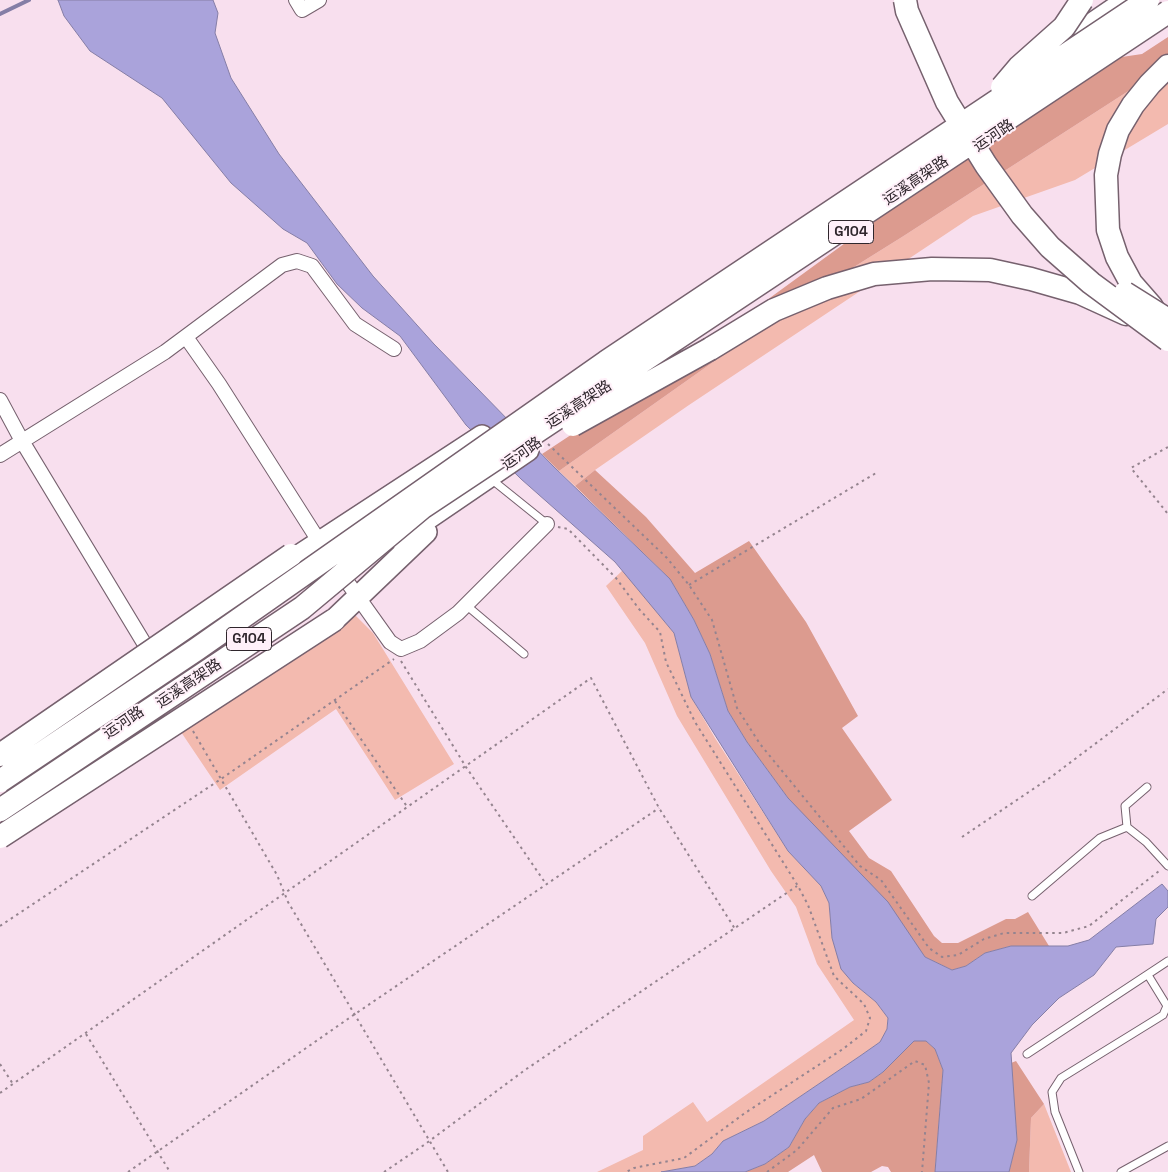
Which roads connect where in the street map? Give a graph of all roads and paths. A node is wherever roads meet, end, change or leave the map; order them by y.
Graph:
1 (296, 0) edge
2 (319, 0) edge
3 (905, 0) edge
4 (920, 0) edge
5 (1082, 0) edge
6 (1127, 0) edge
7 (1148, 0) edge
8 (1168, 12) edge
9 (1168, 19) edge
10 (1168, 66) edge
11 (983, 109) junction
12 (1153, 316) edge
13 (186, 337) junction
14 (1168, 340) edge
15 (394, 349) dead end
16 (0, 400) edge
17 (22, 441) junction
18 (539, 442) junction
19 (1168, 447) edge
20 (0, 455) edge
21 (876, 473) dead end
22 (493, 474) junction
23 (467, 492) junction
24 (423, 507) junction
25 (1168, 514) edge
26 (547, 524) junction
27 (319, 540) junction
28 (290, 555) joint
29 (342, 576) junction
30 (689, 585) junction
31 (358, 598) junction
32 (466, 605) junction
33 (334, 620) joint
34 (150, 653) junction
35 (524, 654) dead end
36 (1168, 689) edge
37 (335, 700) junction
38 (189, 724) dead end
39 (0, 755) edge
40 (466, 767) junction
41 (221, 779) junction
42 (0, 781) edge
43 (1147, 787) dead end
44 (0, 806) edge
45 (408, 808) junction
46 (659, 808) junction
47 (0, 810) edge
48 (1127, 827) junction
49 (962, 836) dead end
50 (0, 837) edge
51 (1167, 865) edge
52 (546, 884) junction
53 (798, 886) junction
54 (284, 892) junction
55 (1032, 896) dead end
56 (0, 926) edge
57 (735, 928) junction
58 (1168, 961) edge
59 (1148, 975) junction
60 (355, 1014) junction
61 (86, 1034) junction
62 (1027, 1054) dead end
63 (0, 1064) edge
64 (14, 1084) junction
65 (0, 1093) edge
66 (430, 1140) junction
67 (1168, 1146) edge
68 (159, 1152) junction
69 (128, 1172) edge
70 (170, 1172) edge
71 (384, 1172) edge
72 (448, 1172) edge
73 (626, 1172) edge
74 (767, 1172) edge
75 (922, 1172) edge
76 (1080, 1172) edge
77 (1121, 1172) edge

1 - 2 street
3 - 12 highway, bridge
4 - 12 highway, bridge
5 - 11 highway, bridge
6 - 27 main road, G104
7 - 11 highway, 运溪高架路, bridge
8 - 24 highway, 运溪高架路, bridge
9 - 18 main road, 运河路 / G104
10 - 12 highway
11 - 42 highway, 运溪高架路, bridge
12 - 14 highway, bridge
12 - 24 highway, bridge
13 - 15 street
13 - 17 street
13 - 27 street
16 - 17 street
17 - 20 street
17 - 34 street
18 - 22 main road, 运河路 / G104
18 - 30 path
19 - 25 path
21 - 30 path
22 - 23 main road, 运河路 / G104
22 - 26 lane
23 - 29 main road, 运河路 / G104
23 - 31 main road
24 - 47 highway, 运溪高架路, bridge
26 - 32 street
26 - 53 path
27 - 28 main road
27 - 29 street
27 - 34 main road, G104
28 - 39 highway, bridge
29 - 31 street
29 - 44 main road, 运河路 / G104
30 - 51 path
31 - 32 street
31 - 33 main road
32 - 35 lane
33 - 50 highway, bridge
34 - 39 main road, G104
36 - 49 path
37 - 40 path
37 - 41 path
37 - 45 path
38 - 41 path
40 - 45 path
40 - 46 path
40 - 52 path
41 - 54 path
41 - 56 path
43 - 48 lane
45 - 54 path
46 - 52 path
46 - 57 path
48 - 51 lane
48 - 55 lane
52 - 60 path
53 - 57 path
53 - 73 path
54 - 60 path
54 - 61 path
57 - 66 path
58 - 59 lane
59 - 62 lane
59 - 76 lane
60 - 66 path
60 - 68 path
61 - 64 path
61 - 68 path
63 - 64 path
64 - 65 path
66 - 71 path
66 - 72 path
67 - 77 lane
68 - 69 path
68 - 70 path
74 - 75 path

